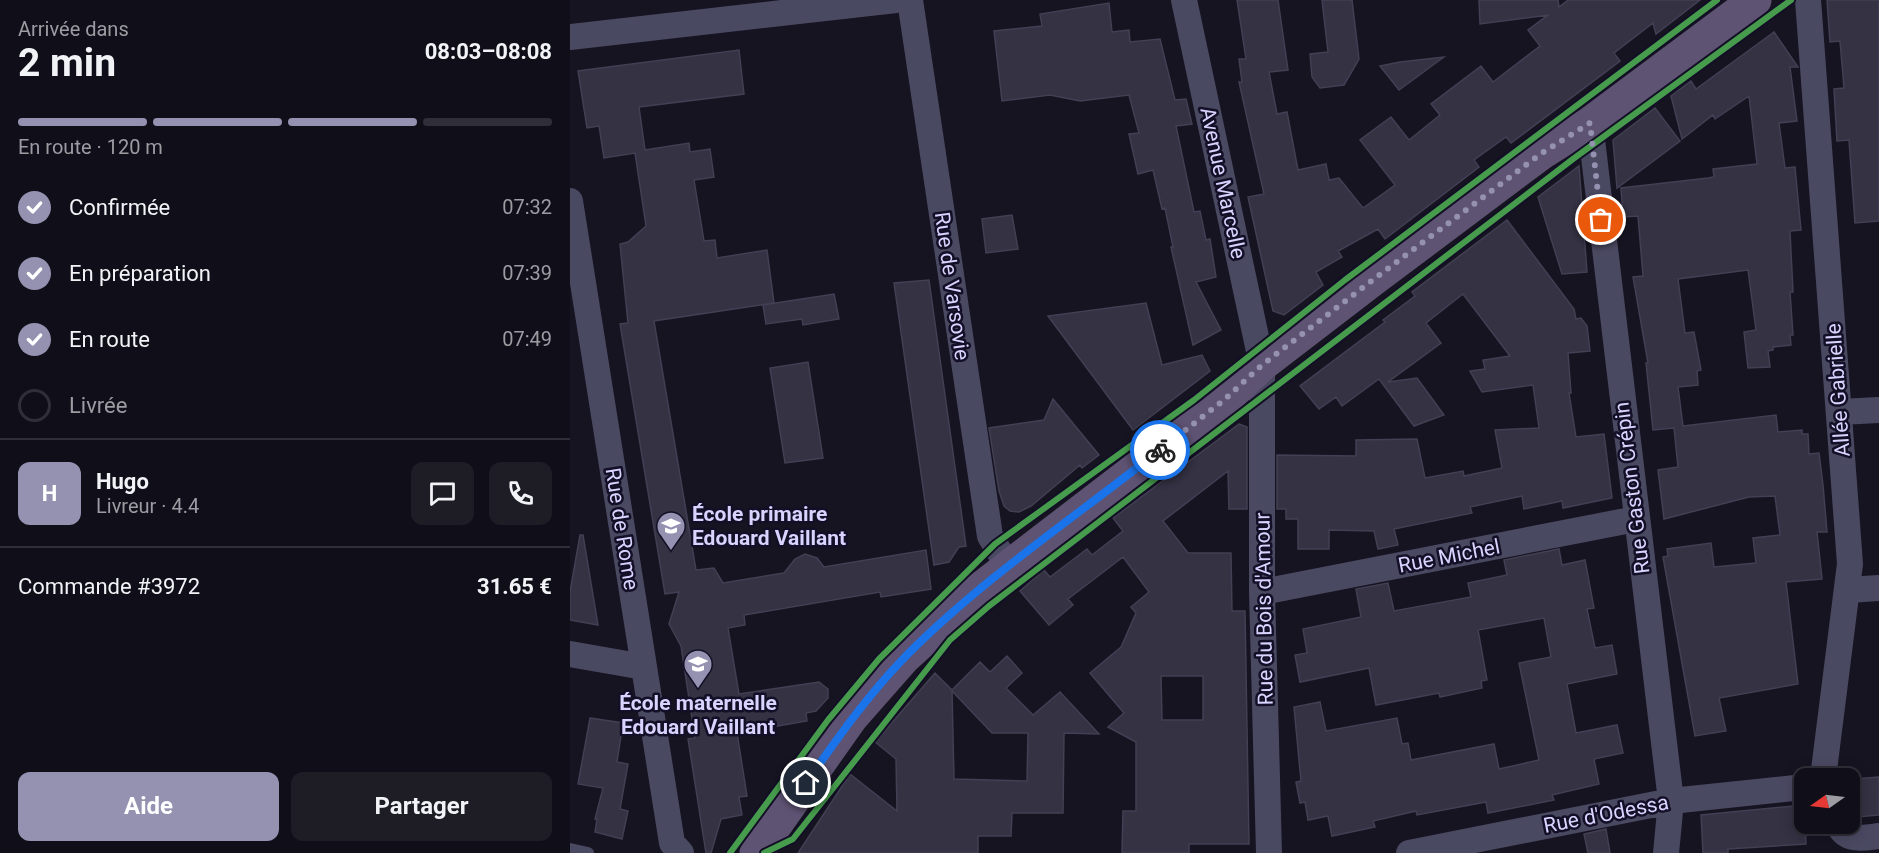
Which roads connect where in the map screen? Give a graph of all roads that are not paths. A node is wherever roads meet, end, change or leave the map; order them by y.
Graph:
1 (896, 0) edge
2 (910, 0) edge
3 (1184, 0) edge
4 (1755, 0) edge
5 (1808, 0) edge
6 (570, 37) edge
7 (1590, 123) junction
8 (570, 201) edge
9 (1262, 365) junction
10 (1879, 410) edge
11 (1840, 412) junction
12 (1636, 519) junction
13 (1008, 566) junction
14 (1879, 588) edge
15 (1848, 590) junction
16 (1262, 592) junction
17 (570, 654) edge
18 (644, 666) junction
19 (1824, 768) edge
20 (1794, 787) edge
21 (1671, 801) junction
22 (1846, 834) edge
23 (1879, 836) edge
24 (570, 849) edge
25 (588, 853) edge
26 (681, 853) edge
27 (756, 853) edge
28 (1269, 853) edge
29 (1409, 853) edge
30 (1666, 853) edge

1 - 6 street
2 - 13 street, Rue de Varsovie
3 - 9 street, Avenue Marcelle
4 - 7 main road
5 - 11 street, Allée Gabrielle
7 - 9 main road
7 - 12 street, Rue Gaston Crépin
8 - 18 street, Rue de Rome
9 - 13 main road
9 - 16 street, Rue du Bois d'Amour
10 - 11 street
11 - 15 street, Allée Gabrielle
12 - 16 street, Rue Michel
12 - 21 street, Rue Gaston Crépin
13 - 27 main road
14 - 15 street
15 - 19 street, Allée Gabrielle
16 - 28 street, Rue du Bois d'Amour
17 - 18 street
18 - 26 street, Rue de Rome
20 - 21 street, Rue d'Odessa
21 - 29 street, Rue d'Odessa
21 - 30 street, Rue Gaston Crépin
22 - 23 street
24 - 25 lane

